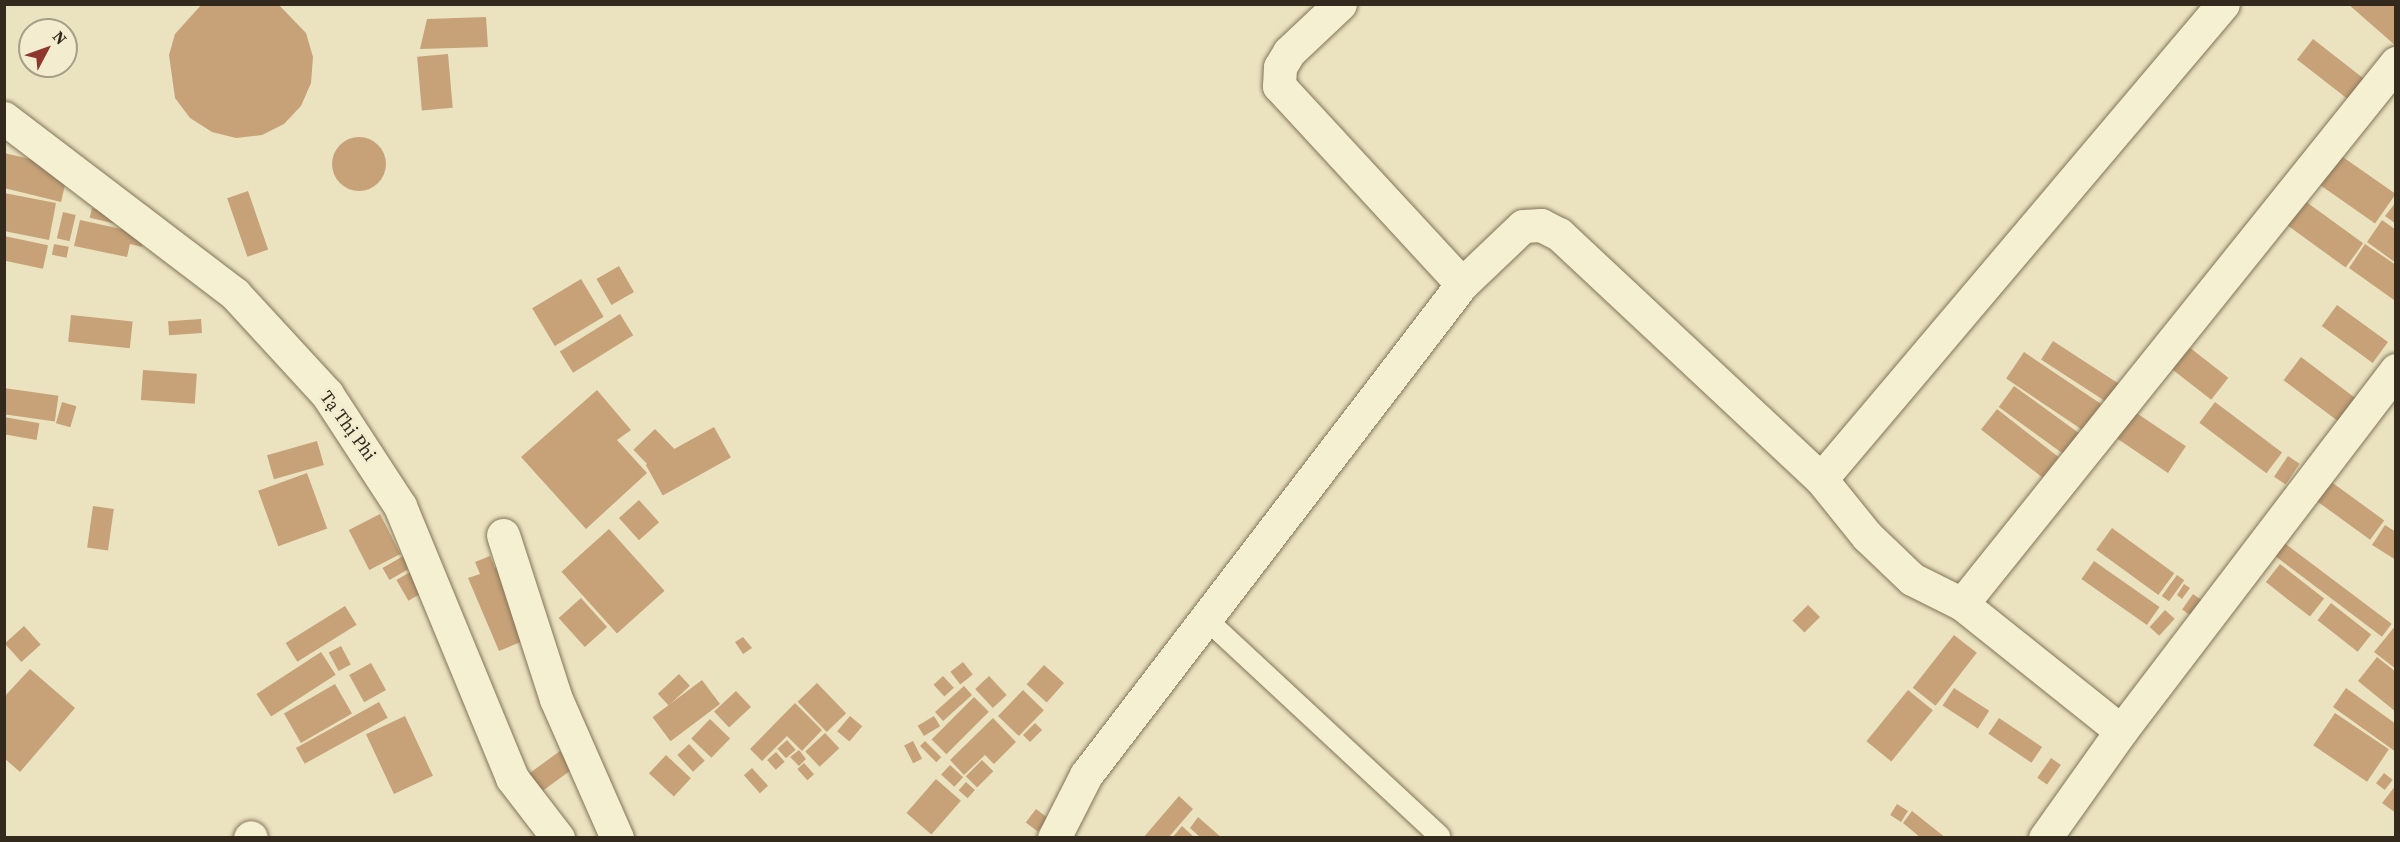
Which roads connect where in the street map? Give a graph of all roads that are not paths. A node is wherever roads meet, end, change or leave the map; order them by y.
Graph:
1 (1340, 4) edge
2 (2223, 4) edge
3 (2396, 63) edge
4 (4, 118) edge
5 (1462, 284) junction
6 (2396, 370) edge
7 (1821, 479) junction
8 (503, 535) dead end
9 (1962, 604) junction
10 (1204, 617) junction
11 (2121, 731) junction
12 (1439, 835) dead end
13 (558, 837) edge
14 (617, 837) edge
15 (1054, 837) edge
16 (2045, 837) edge

1 - 5 street
2 - 7 street
3 - 9 street
4 - 13 street, Tạ Thị Phi
5 - 7 street
5 - 10 street
6 - 11 street
7 - 9 street
8 - 14 street
9 - 11 street
10 - 12 lane
10 - 15 street
11 - 16 street

